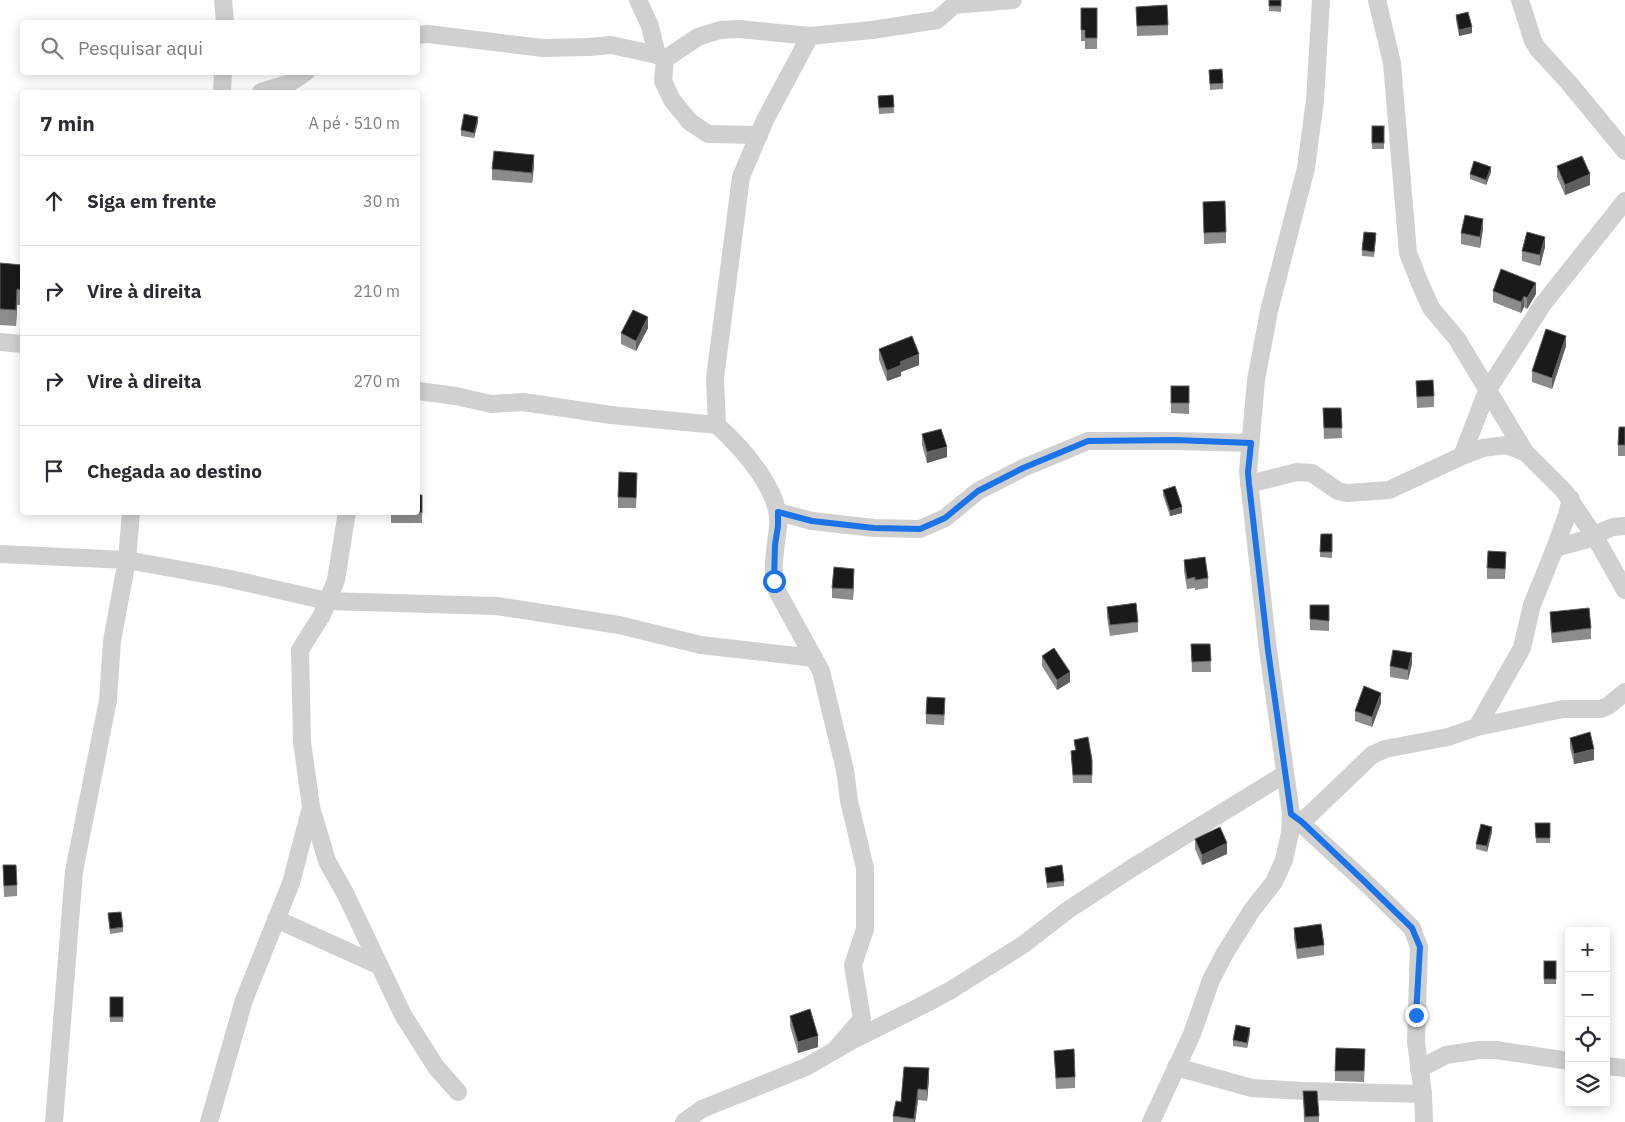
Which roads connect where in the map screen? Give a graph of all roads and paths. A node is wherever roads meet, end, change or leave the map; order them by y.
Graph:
1 (223, 0) edge
2 (638, 0) edge
3 (1013, 0) edge
4 (1321, 0) edge
5 (1377, 0) edge
6 (1520, 0) edge
7 (954, 3) edge
8 (225, 20) edge
9 (420, 35) edge
10 (810, 36) junction
11 (661, 57) junction
12 (222, 75) edge
13 (302, 75) edge
14 (222, 90) edge
15 (268, 90) edge
16 (1619, 132) edge
17 (759, 135) junction
18 (1625, 151) edge
19 (1625, 201) edge
20 (0, 342) edge
21 (20, 344) edge
22 (420, 391) edge
23 (1487, 391) junction
24 (717, 425) junction
25 (1251, 443) junction
26 (1525, 452) junction
27 (1462, 456) junction
28 (1249, 484) junction
29 (1571, 499) junction
30 (778, 512) junction
31 (131, 515) edge
32 (347, 515) edge
33 (1625, 526) edge
34 (1595, 537) junction
35 (1555, 548) junction
36 (0, 554) edge
37 (127, 560) junction
38 (1625, 590) edge
39 (328, 601) junction
40 (814, 658) junction
41 (1625, 692) edge
42 (1478, 727) junction
43 (1285, 774) junction
44 (311, 807) junction
45 (1296, 818) junction
46 (276, 919) junction
47 (378, 965) junction
48 (836, 1049) junction
49 (1565, 1060) edge
50 (1610, 1066) edge
51 (1176, 1067) junction
52 (1625, 1068) edge
53 (1419, 1069) junction
54 (458, 1092) dead end
55 (1424, 1094) junction
56 (54, 1122) edge
57 (209, 1122) edge
58 (684, 1122) edge
59 (1151, 1122) edge
60 (1424, 1122) edge

1 - 8 street
2 - 11 street
3 - 7 street
4 - 25 street
5 - 23 street
6 - 16 street
7 - 10 street
9 - 11 street
10 - 11 street
10 - 17 street
11 - 17 street
12 - 14 street
13 - 15 street
16 - 18 street
17 - 24 street
19 - 23 street
20 - 21 street
22 - 24 street
23 - 26 street
23 - 27 street
24 - 30 street
25 - 28 street
25 - 30 street
26 - 27 street
26 - 29 street
27 - 28 street
28 - 43 street
29 - 34 street
29 - 35 street
30 - 40 street
31 - 37 street
32 - 39 street
33 - 34 street
34 - 35 street
34 - 38 street
35 - 42 street
36 - 37 street
37 - 39 street
37 - 56 street
39 - 40 street
39 - 44 street
40 - 48 street
41 - 42 street
42 - 45 street
43 - 45 street
43 - 48 street
44 - 46 street
44 - 47 street
45 - 51 street
45 - 53 street
46 - 47 street
46 - 57 street
47 - 54 street
48 - 58 street
49 - 53 street
50 - 52 street
51 - 55 street
51 - 59 street
53 - 55 street
55 - 60 street

